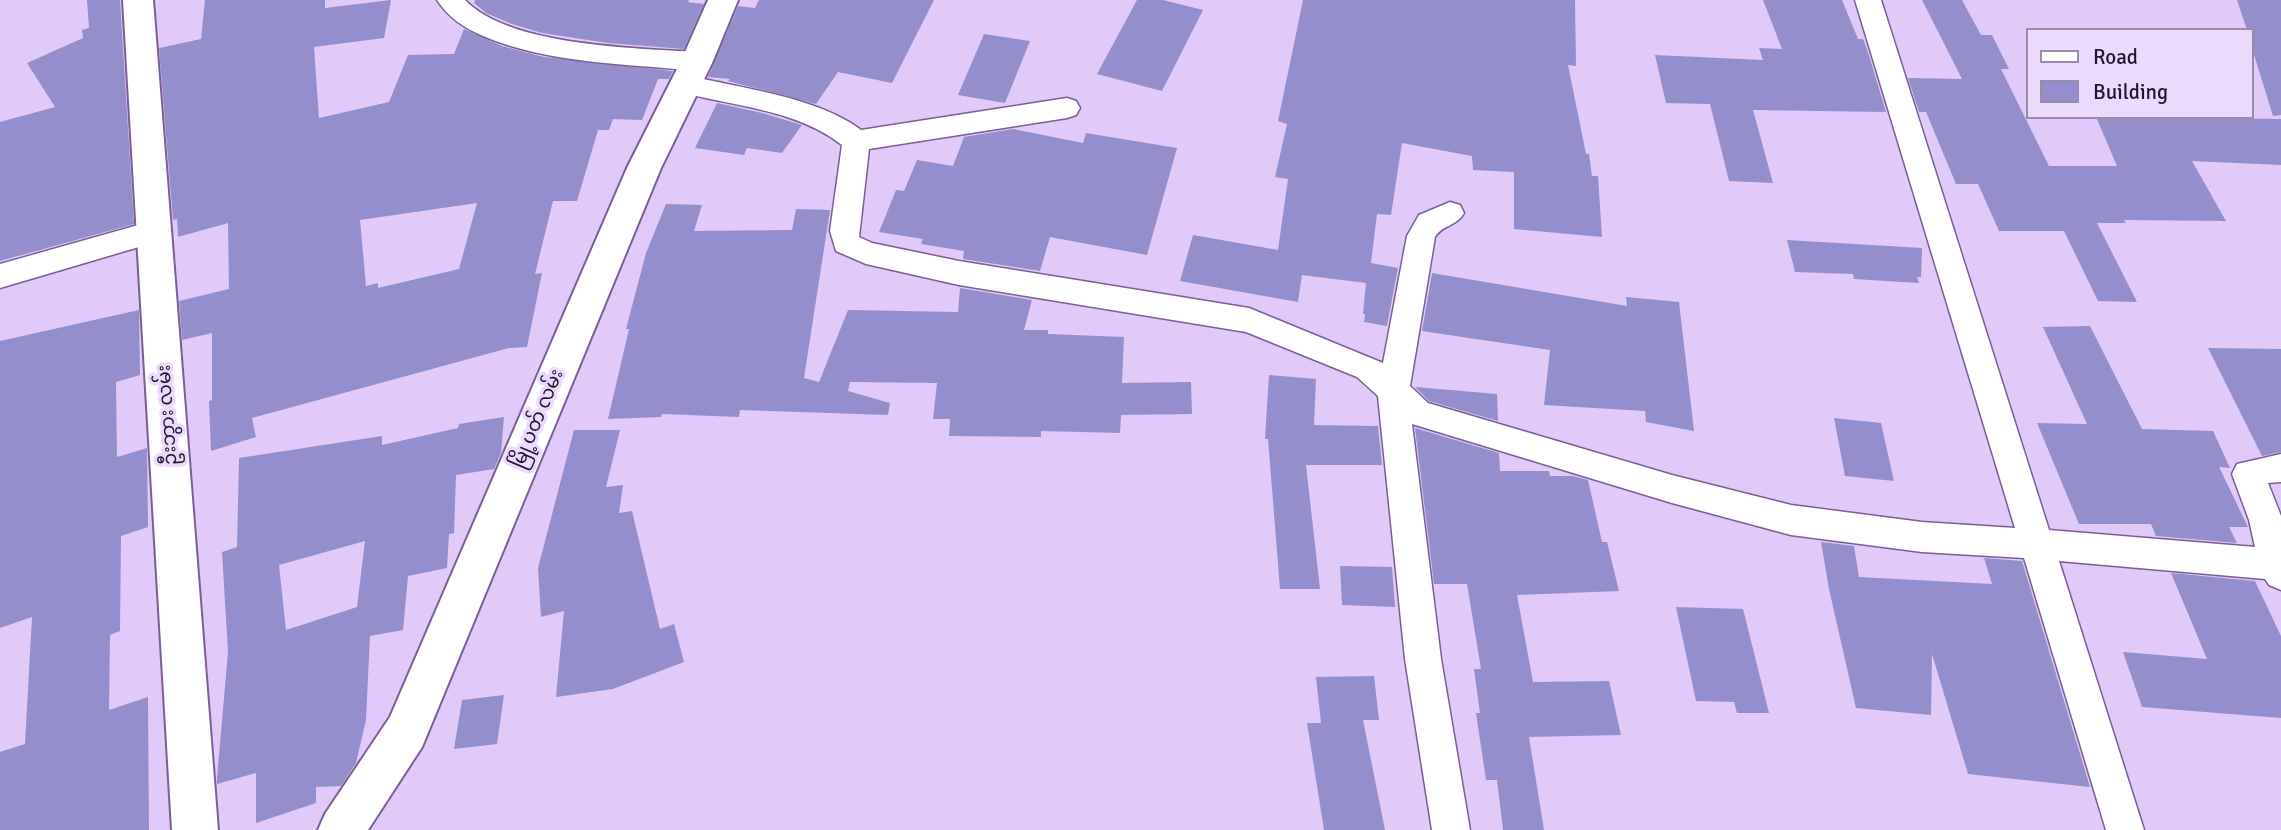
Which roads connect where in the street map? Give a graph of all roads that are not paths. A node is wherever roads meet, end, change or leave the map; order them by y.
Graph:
1 (138, 0) edge
2 (450, 0) edge
3 (723, 0) edge
4 (1867, 0) edge
5 (692, 72) junction
6 (1067, 108) dead end
7 (856, 141) junction
8 (1450, 214) dead end
9 (156, 231) junction
10 (0, 276) edge
11 (1393, 393) junction
12 (2281, 468) edge
13 (2037, 544) junction
14 (2278, 569) edge
15 (195, 830) edge
16 (341, 830) edge
17 (1451, 830) edge
18 (2125, 830) edge

1 - 9 street, ဦးဘွား လမ်း
2 - 5 street
3 - 5 street, မြို့ပတ် လမ်း
4 - 13 street
5 - 7 street
5 - 16 street, မြို့ပတ် လမ်း
6 - 7 street
7 - 11 street
8 - 11 street
9 - 10 street
9 - 15 street, ဦးဘွား လမ်း
11 - 13 street
11 - 17 street
12 - 14 street
13 - 14 street
13 - 18 street

